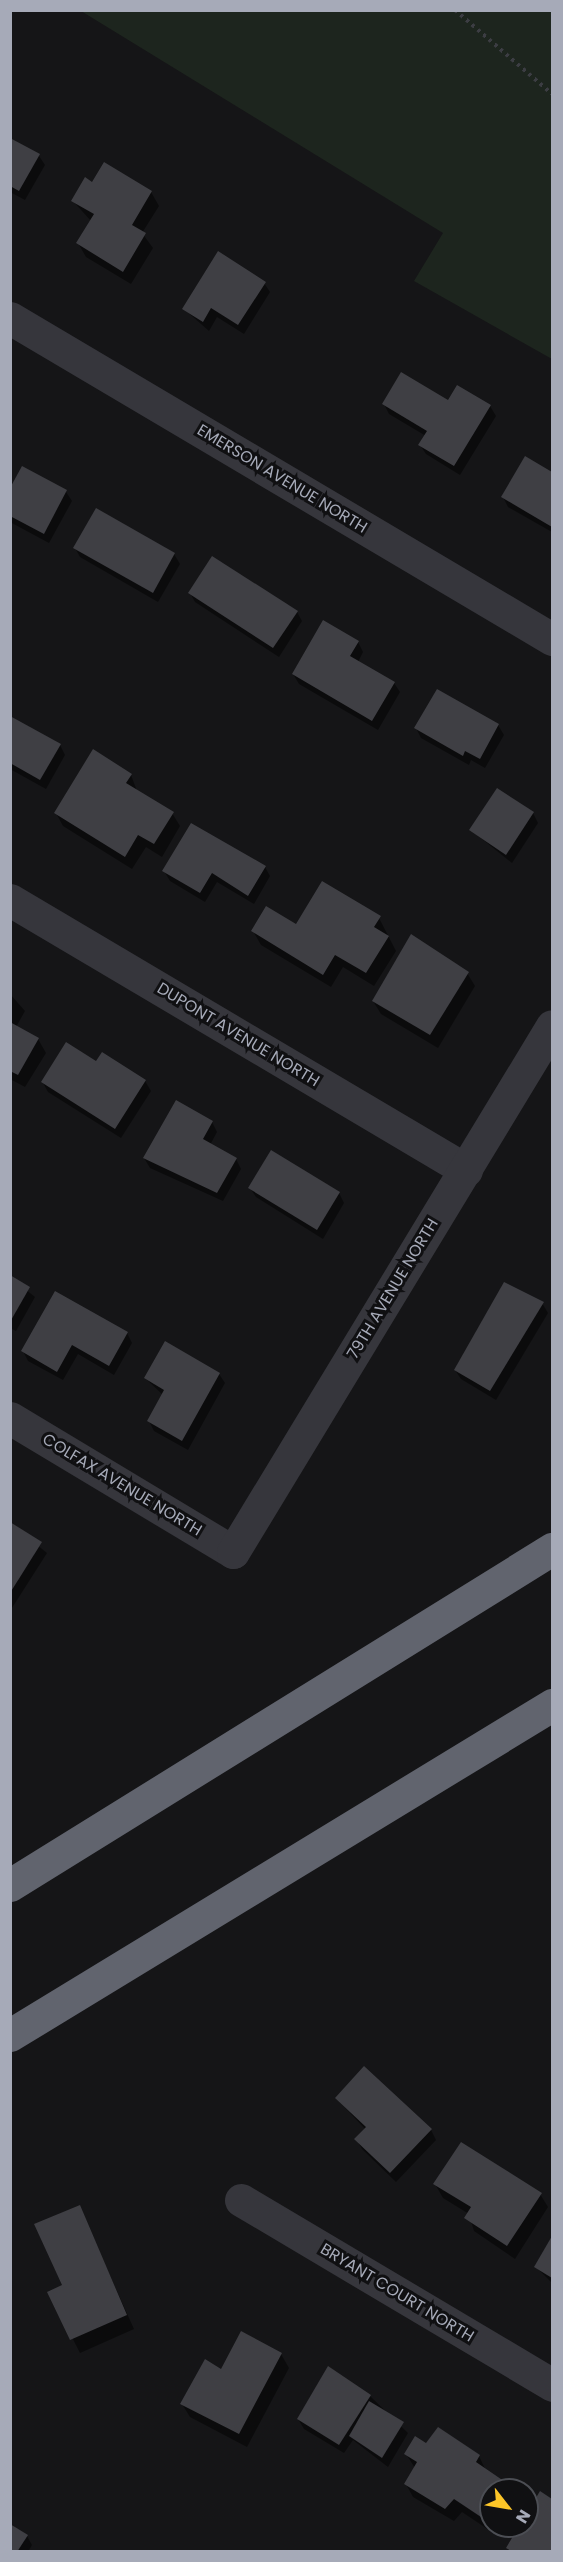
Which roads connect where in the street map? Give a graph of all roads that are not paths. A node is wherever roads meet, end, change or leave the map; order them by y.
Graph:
1 (10, 318) edge
2 (552, 639) edge
3 (10, 900) edge
4 (552, 1026) edge
5 (466, 1170) junction
6 (10, 1418) edge
7 (552, 1549) edge
8 (233, 1552) joint
9 (552, 1705) edge
10 (10, 1885) edge
11 (10, 2035) edge
12 (241, 2200) dead end
13 (552, 2385) edge

1 - 2 street, EMERSON AVENUE NORTH
3 - 5 street, DUPONT AVENUE NORTH
4 - 5 street, 79TH AVENUE NORTH
5 - 8 street, 79TH AVENUE NORTH
6 - 8 street, COLFAX AVENUE NORTH
7 - 10 highway
9 - 11 highway
12 - 13 street, BRYANT COURT NORTH

